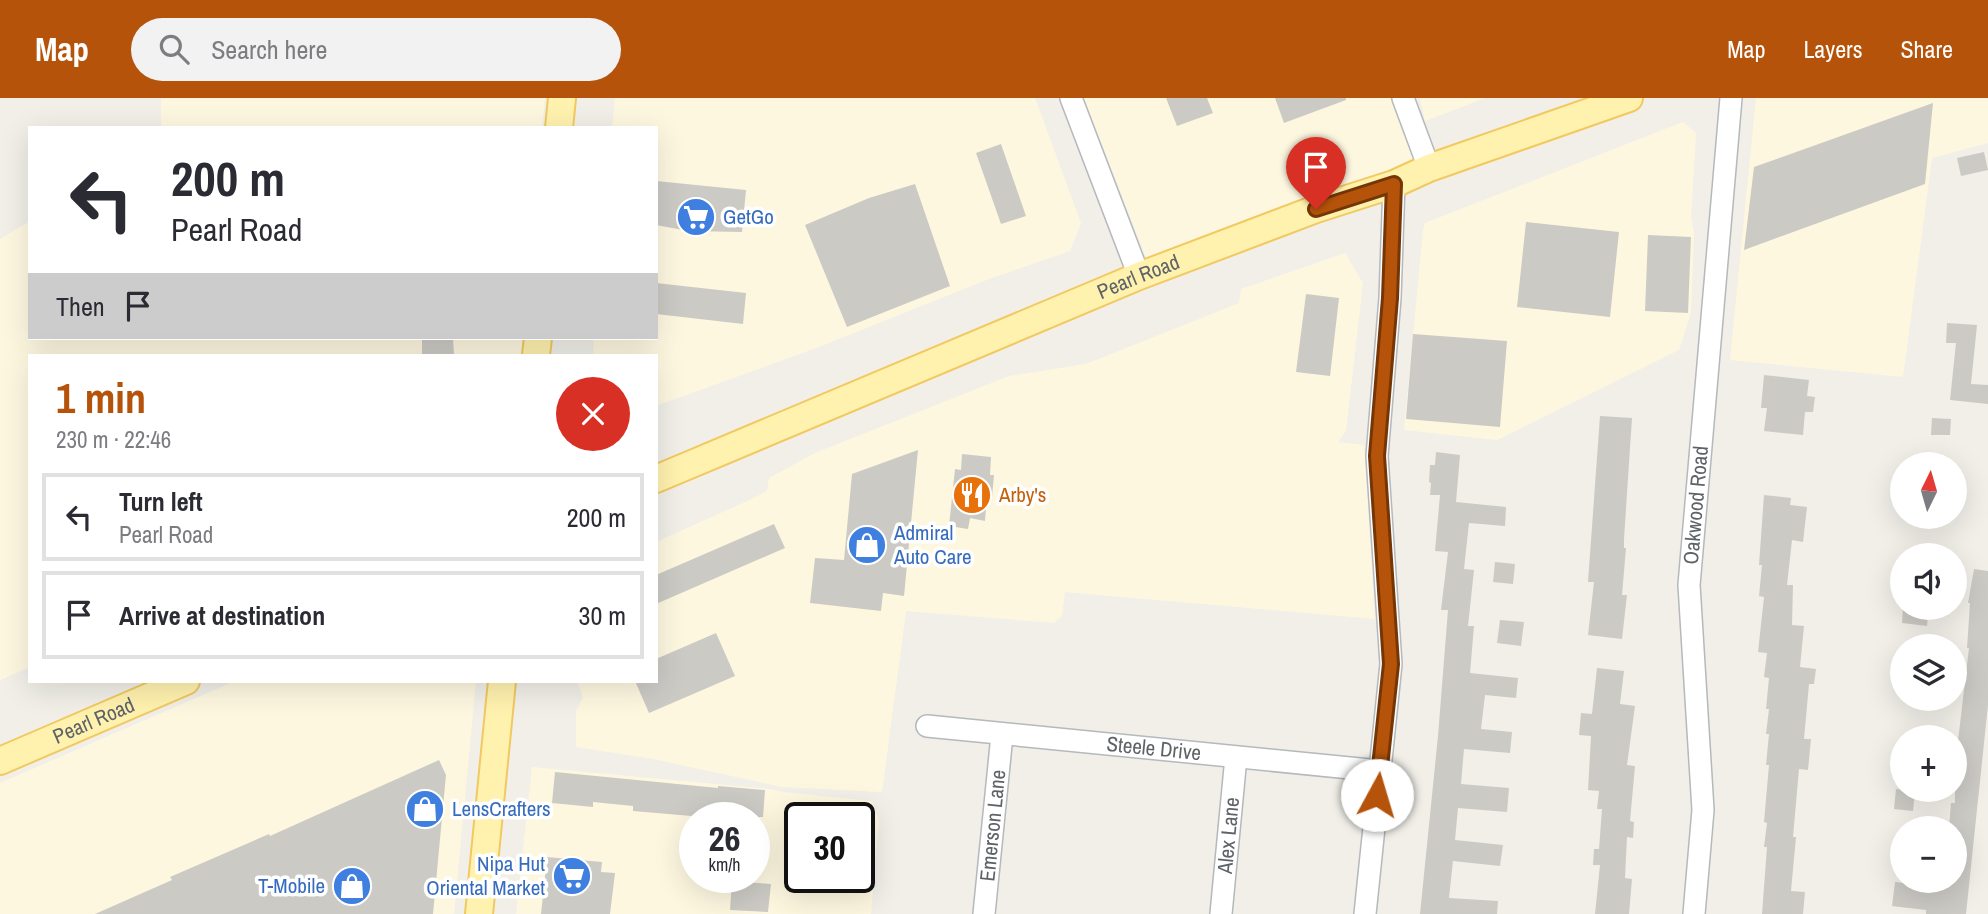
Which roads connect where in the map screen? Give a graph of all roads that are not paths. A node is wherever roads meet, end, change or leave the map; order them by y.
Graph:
1 (562, 98) edge
2 (1071, 98) edge
3 (1403, 98) edge
4 (1629, 98) edge
5 (1731, 98) edge
6 (559, 126) edge
7 (1429, 168) junction
8 (1394, 184) junction
9 (1139, 276) junction
10 (658, 478) edge
11 (181, 683) edge
12 (502, 683) edge
13 (927, 726) dead end
14 (1002, 735) junction
15 (1236, 757) junction
16 (0, 761) edge
17 (1380, 771) junction
18 (479, 914) edge
19 (984, 914) edge
20 (1221, 914) edge
21 (1365, 914) edge
22 (1694, 914) edge

1 - 6 main road
2 - 9 street
3 - 7 street
4 - 7 main road, Pearl Road
5 - 22 street, Oakwood Road
7 - 8 main road, Pearl Road
8 - 9 main road, Pearl Road
8 - 17 street
9 - 10 main road, Pearl Road
11 - 16 main road, Pearl Road
12 - 18 main road
13 - 14 street, Steele Drive
14 - 15 street, Steele Drive
14 - 19 street, Emerson Lane
15 - 17 street, Steele Drive
15 - 20 street, Alex Lane
17 - 21 street

